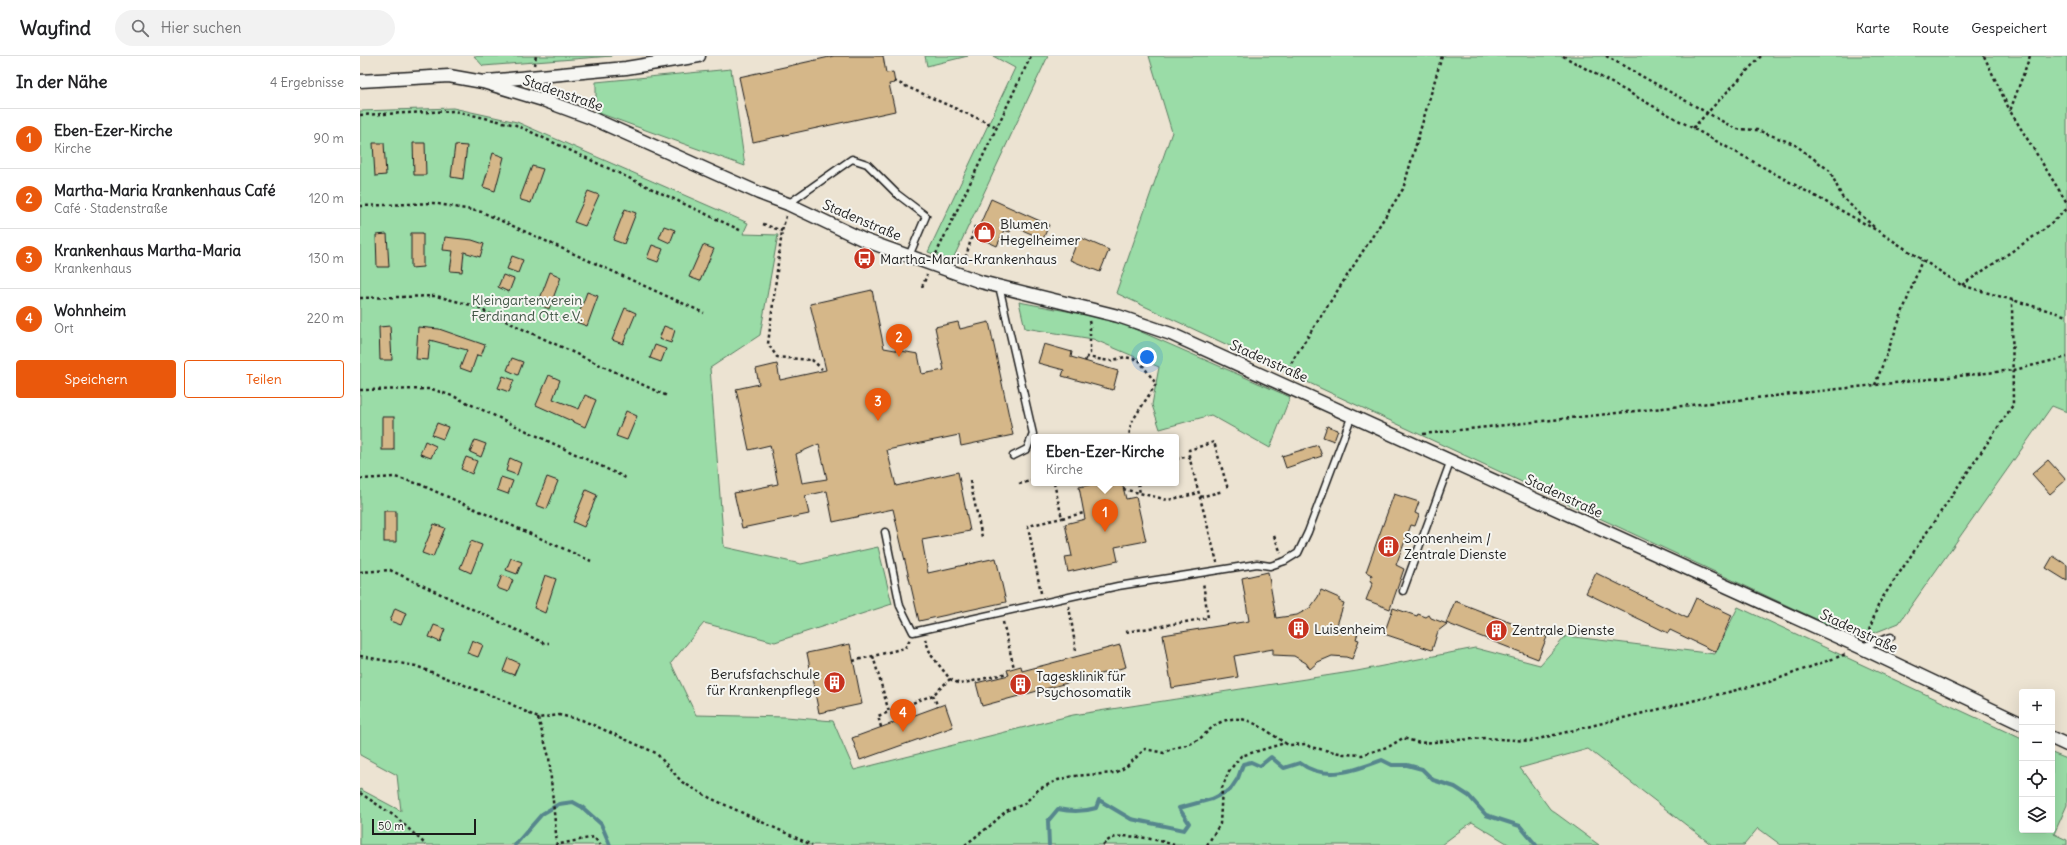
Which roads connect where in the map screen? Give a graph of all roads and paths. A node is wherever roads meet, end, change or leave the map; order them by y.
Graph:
1 (699, 56) edge
2 (1031, 56) edge
3 (1442, 56) edge
4 (1563, 56) edge
5 (1606, 56) edge
6 (1761, 56) edge
7 (1984, 56) edge
8 (2030, 56) edge
9 (360, 81) edge
10 (894, 81) dead end
11 (483, 82) junction
12 (2010, 111) junction
13 (1707, 114) junction
14 (360, 115) edge
15 (997, 128) junction
16 (1692, 128) junction
17 (2067, 203) edge
18 (788, 204) junction
19 (360, 206) edge
20 (2067, 209) edge
21 (763, 224) dead end
22 (974, 226) dead end
23 (742, 231) dead end
24 (782, 231) junction
25 (1878, 231) junction
26 (909, 256) junction
27 (1922, 260) junction
28 (931, 265) junction
29 (961, 275) junction
30 (1962, 285) junction
31 (1000, 286) junction
32 (360, 298) edge
33 (2012, 300) junction
34 (1081, 308) junction
35 (704, 313) dead end
36 (2067, 316) edge
37 (2067, 356) edge
38 (1087, 357) junction
39 (1085, 361) dead end
40 (822, 369) dead end
41 (2014, 370) junction
42 (1281, 383) junction
43 (1875, 385) junction
44 (360, 390) edge
45 (667, 396) dead end
46 (1352, 415) junction
47 (1034, 434) edge
48 (1129, 434) edge
49 (1399, 436) junction
50 (1031, 440) edge
51 (1014, 456) dead end
52 (1190, 456) junction
53 (1179, 458) edge
54 (1451, 460) junction
55 (626, 478) dead end
56 (360, 479) edge
57 (970, 481) dead end
58 (1031, 481) edge
59 (1019, 484) dead end
60 (1055, 486) edge
61 (1139, 486) edge
62 (1123, 488) dead end
63 (1228, 489) dead end
64 (1223, 491) dead end
65 (1140, 493) junction
66 (1199, 493) junction
67 (1200, 497) junction
68 (1084, 513) dead end
69 (1062, 518) junction
70 (885, 532) dead end
71 (1274, 536) dead end
72 (982, 537) dead end
73 (591, 560) dead end
74 (1285, 561) junction
75 (1218, 570) junction
76 (360, 572) edge
77 (1202, 573) junction
78 (1403, 591) dead end
79 (1067, 597) junction
80 (1043, 602) junction
81 (1001, 612) junction
82 (922, 630) junction
83 (913, 632) junction
84 (1126, 632) dead end
85 (1891, 638) dead end
86 (549, 643) dead end
87 (1862, 647) junction
88 (1076, 651) dead end
89 (360, 656) edge
90 (873, 656) junction
91 (853, 661) dead end
92 (1014, 668) dead end
93 (1008, 673) dead end
94 (950, 679) junction
95 (933, 695) junction
96 (938, 707) dead end
97 (889, 712) junction
98 (538, 718) junction
99 (2019, 723) edge
100 (881, 727) dead end
101 (2055, 739) edge
102 (1285, 743) junction
103 (2067, 745) edge
104 (360, 793) edge
105 (426, 845) edge
106 (556, 845) edge
107 (600, 845) edge
108 (812, 845) edge
109 (965, 845) edge
110 (1103, 845) edge
111 (1174, 845) edge
112 (1207, 845) edge

1 - 11 street, Stadenstraße
2 - 15 path
3 - 42 path
4 - 16 path
5 - 13 path
6 - 13 path
7 - 12 path
8 - 12 path
9 - 11 street, Stadenstraße
10 - 15 path
11 - 18 street, Stadenstraße
12 - 17 path
13 - 16 path
13 - 25 path
14 - 23 path
15 - 28 path
16 - 25 path
18 - 24 path
18 - 26 street, Stadenstraße
18 - 26 lane
19 - 35 path
20 - 30 path
21 - 24 path
22 - 29 path
24 - 40 path
25 - 27 path
26 - 28 street, Stadenstraße
27 - 30 path
27 - 43 path
28 - 29 street, Stadenstraße
29 - 31 street, Stadenstraße
30 - 33 path
31 - 34 street, Stadenstraße
31 - 47 lane
32 - 45 path
33 - 36 path
33 - 41 path
34 - 38 path
34 - 42 street, Stadenstraße
37 - 41 path
38 - 39 path
38 - 48 path
41 - 43 path
41 - 87 path
42 - 46 street, Stadenstraße
43 - 49 path
44 - 55 path
46 - 49 street, Stadenstraße
46 - 74 lane
49 - 54 street, Stadenstraße
50 - 51 lane
52 - 53 path
52 - 63 path
52 - 66 path
54 - 78 lane
54 - 87 street, Stadenstraße
56 - 73 path
57 - 72 path
58 - 59 path
60 - 69 path
61 - 65 path
62 - 65 path
64 - 67 path
65 - 66 path
66 - 67 path
67 - 75 path
68 - 69 path
69 - 80 path
70 - 83 lane
71 - 74 path
74 - 75 lane
75 - 77 lane
76 - 86 path
77 - 79 lane
77 - 84 path
79 - 80 lane
79 - 88 path
80 - 81 lane
81 - 82 lane
81 - 92 path
82 - 83 lane
82 - 94 path
83 - 90 path
85 - 87 lane
87 - 99 street, Stadenstraße
87 - 102 path
89 - 98 path
90 - 91 path
90 - 97 path
93 - 94 path
94 - 95 path
95 - 96 path
95 - 97 path
97 - 100 path
98 - 106 path
98 - 108 path
101 - 103 street
102 - 109 path
102 - 112 path
104 - 105 path
106 - 107 path
110 - 111 path

